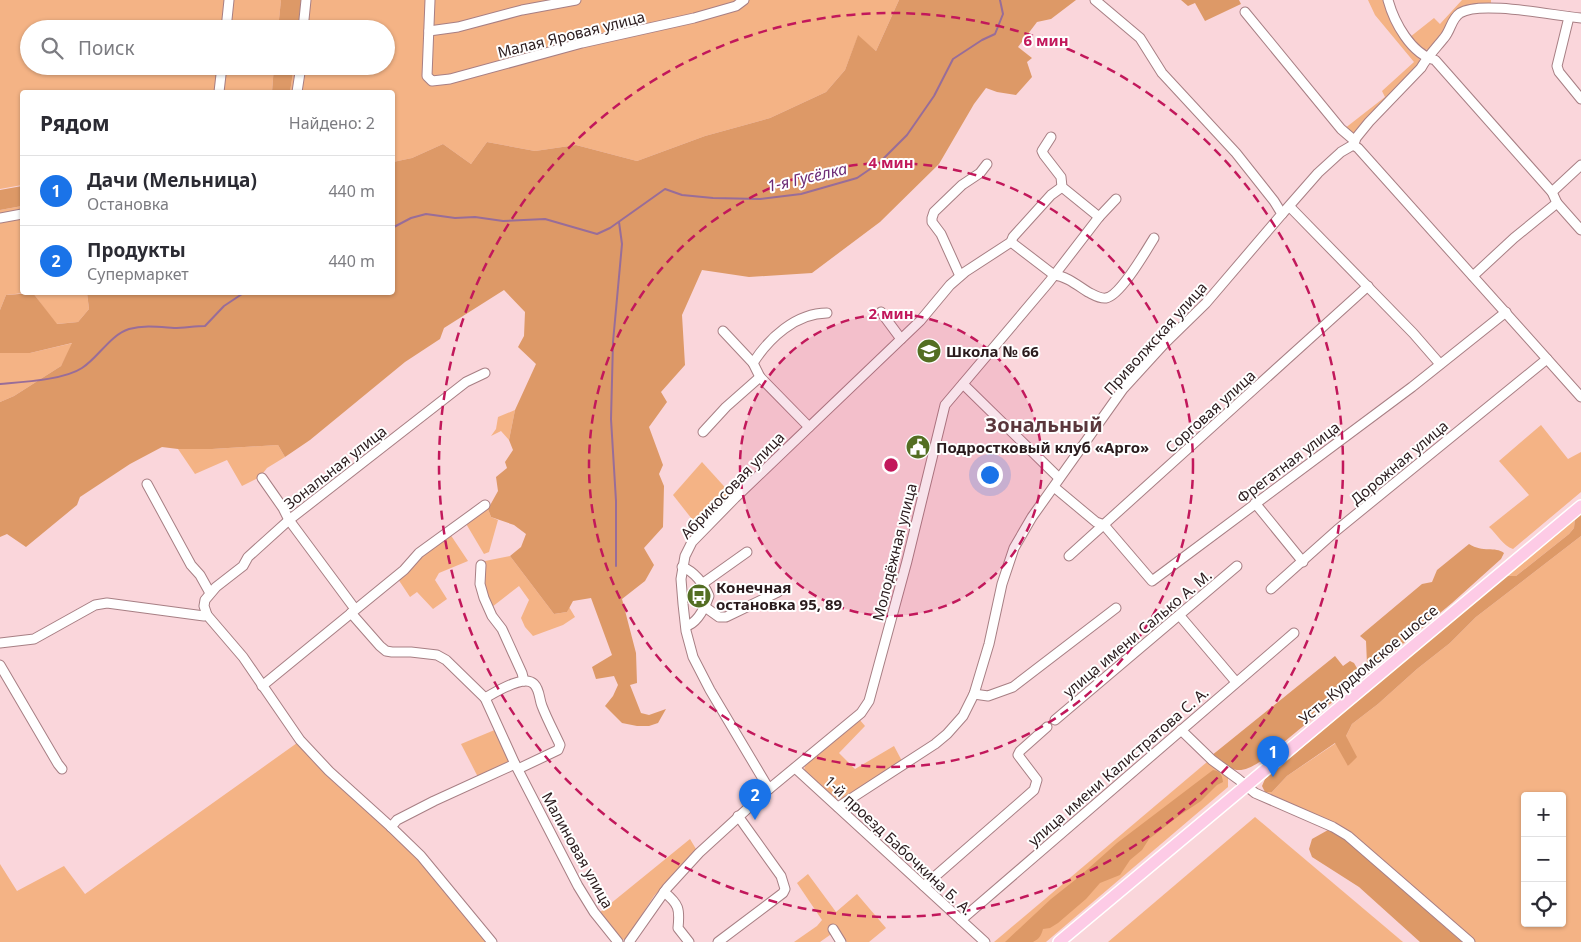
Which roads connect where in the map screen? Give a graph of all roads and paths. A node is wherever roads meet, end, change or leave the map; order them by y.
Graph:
1 (229, 0) edge
2 (306, 0) edge
3 (430, 0) edge
4 (576, 0) edge
5 (744, 0) edge
6 (1096, 0) edge
7 (1388, 0) edge
8 (1245, 12) dead end
9 (1577, 18) edge
10 (227, 20) edge
11 (304, 20) edge
12 (429, 31) junction
13 (1426, 58) junction
14 (221, 75) edge
15 (300, 75) edge
16 (220, 90) edge
17 (297, 90) edge
18 (1581, 99) edge
19 (1051, 137) dead end
20 (1354, 143) junction
21 (987, 164) dead end
22 (1581, 165) edge
23 (1062, 187) junction
24 (1552, 192) junction
25 (1116, 199) dead end
26 (1557, 203) junction
27 (1290, 207) junction
28 (20, 214) edge
29 (1282, 214) junction
30 (1099, 217) junction
31 (0, 218) edge
32 (1581, 230) edge
33 (1154, 238) dead end
34 (1011, 242) junction
35 (1054, 275) junction
36 (960, 276) junction
37 (1472, 276) junction
38 (1368, 286) junction
39 (882, 312) dead end
40 (1506, 312) junction
41 (827, 313) dead end
42 (723, 331) dead end
43 (901, 339) junction
44 (1547, 359) junction
45 (753, 363) junction
46 (1440, 364) junction
47 (486, 373) dead end
48 (760, 376) junction
49 (963, 384) junction
50 (1581, 397) edge
51 (809, 427) junction
52 (703, 432) dead end
53 (262, 478) dead end
54 (1059, 478) junction
55 (147, 484) dead end
56 (1054, 487) junction
57 (1255, 503) junction
58 (485, 505) dead end
59 (1581, 506) edge
60 (290, 520) junction
61 (1104, 525) junction
62 (747, 552) dead end
63 (1069, 556) dead end
64 (1303, 562) junction
65 (481, 565) dead end
66 (1237, 566) dead end
67 (682, 567) junction
68 (702, 584) junction
69 (1271, 589) dead end
70 (778, 592) dead end
71 (210, 593) junction
72 (705, 607) junction
73 (1116, 608) dead end
74 (353, 611) junction
75 (207, 615) junction
76 (1180, 616) junction
77 (686, 626) junction
78 (1294, 633) dead end
79 (0, 644) edge
80 (0, 664) edge
81 (524, 681) junction
82 (1236, 682) junction
83 (262, 686) junction
84 (974, 694) junction
85 (485, 698) junction
86 (1055, 720) dead end
87 (1047, 727) dead end
88 (1181, 730) junction
89 (517, 766) junction
90 (795, 768) junction
91 (62, 769) dead end
92 (1245, 786) junction
93 (769, 789) junction
94 (838, 807) junction
95 (738, 816) junction
96 (391, 827) junction
97 (924, 886) junction
98 (664, 892) junction
99 (961, 920) junction
100 (833, 929) dead end
101 (492, 942) edge
102 (618, 942) edge
103 (629, 942) edge
104 (689, 942) edge
105 (718, 942) edge
106 (841, 942) edge
107 (984, 942) edge
108 (1059, 942) edge
109 (1470, 942) edge

1 - 10 street
2 - 11 street
3 - 12 street
4 - 12 street
5 - 12 street, Малая Яровая улица
6 - 29 street
7 - 13 street
8 - 20 street
9 - 13 street, Приволжская улица
9 - 18 street
13 - 20 street, Приволжская улица
13 - 24 street
14 - 16 street
15 - 17 street
19 - 23 street
20 - 27 street, Приволжская улица
20 - 37 street
21 - 36 street
22 - 24 street
23 - 30 street
23 - 34 street, Абрикосовая улица
24 - 26 street
25 - 30 street, Молодёжная улица
26 - 32 street
26 - 37 street
27 - 29 street, Приволжская улица
27 - 38 street
28 - 31 street
29 - 54 street, Приволжская улица
30 - 35 street, Молодёжная улица
33 - 35 street
34 - 35 street
34 - 36 street, Абрикосовая улица
35 - 49 street, Молодёжная улица
36 - 43 street, Абрикосовая улица
37 - 40 street
38 - 46 street
38 - 61 street, Сорговая улица
39 - 43 street
40 - 44 street
40 - 46 street, Фрегатная улица
41 - 45 street
42 - 45 street
43 - 51 street, Абрикосовая улица
44 - 50 street
44 - 64 street, Дорожная улица
45 - 48 street
46 - 57 street, Фрегатная улица
47 - 60 street, Зональная улица
48 - 51 street
48 - 52 street
49 - 54 street
49 - 90 street, Молодёжная улица
51 - 67 street, Абрикосовая улица
53 - 60 street, Малиновая улица
54 - 56 street, Приволжская улица
55 - 71 street
56 - 61 street
56 - 84 street, Приволжская улица
57 - 61 street, Фрегатная улица
57 - 64 street
58 - 74 street
59 - 92 main road, Усть-Курдюмское шоссе
60 - 71 street, Зональная улица
60 - 74 street, Малиновая улица
61 - 63 street, Сорговая улица
62 - 68 street
64 - 69 street, Дорожная улица
65 - 81 street
66 - 76 street, улица имени Салько А. М.
67 - 68 street
67 - 77 street, Абрикосовая улица
68 - 72 street
70 - 72 street
71 - 75 street
72 - 77 street
73 - 84 street
74 - 83 street
74 - 85 street, Малиновая улица
75 - 79 street
75 - 83 street
76 - 82 street
76 - 86 street, улица имени Салько А. М.
77 - 93 street, Абрикосовая улица
78 - 82 street, улица имени Калистратова С. А.
80 - 91 street
81 - 85 street
81 - 89 street
82 - 88 street, улица имени Калистратова С. А.
83 - 96 street
84 - 94 street, Приволжская улица
85 - 89 street, Малиновая улица
87 - 97 street
88 - 92 street
88 - 99 street, улица имени Калистратова С. А.
89 - 96 street
89 - 102 street, Малиновая улица
90 - 93 street, Молодёжная улица
90 - 94 street, 1-й проезд Бабочкина Б. А.
92 - 108 main road, Усть-Курдюмское шоссе
92 - 109 street
93 - 95 street, Молодёжная улица
94 - 97 street, 1-й проезд Бабочкина Б. А.
95 - 98 street, Молодёжная улица
95 - 105 street
96 - 101 street
97 - 99 street, 1-й проезд Бабочкина Б. А.
98 - 103 street, Молодёжная улица
98 - 104 street
99 - 107 street, 1-й проезд Бабочкина Б. А.
100 - 106 street

